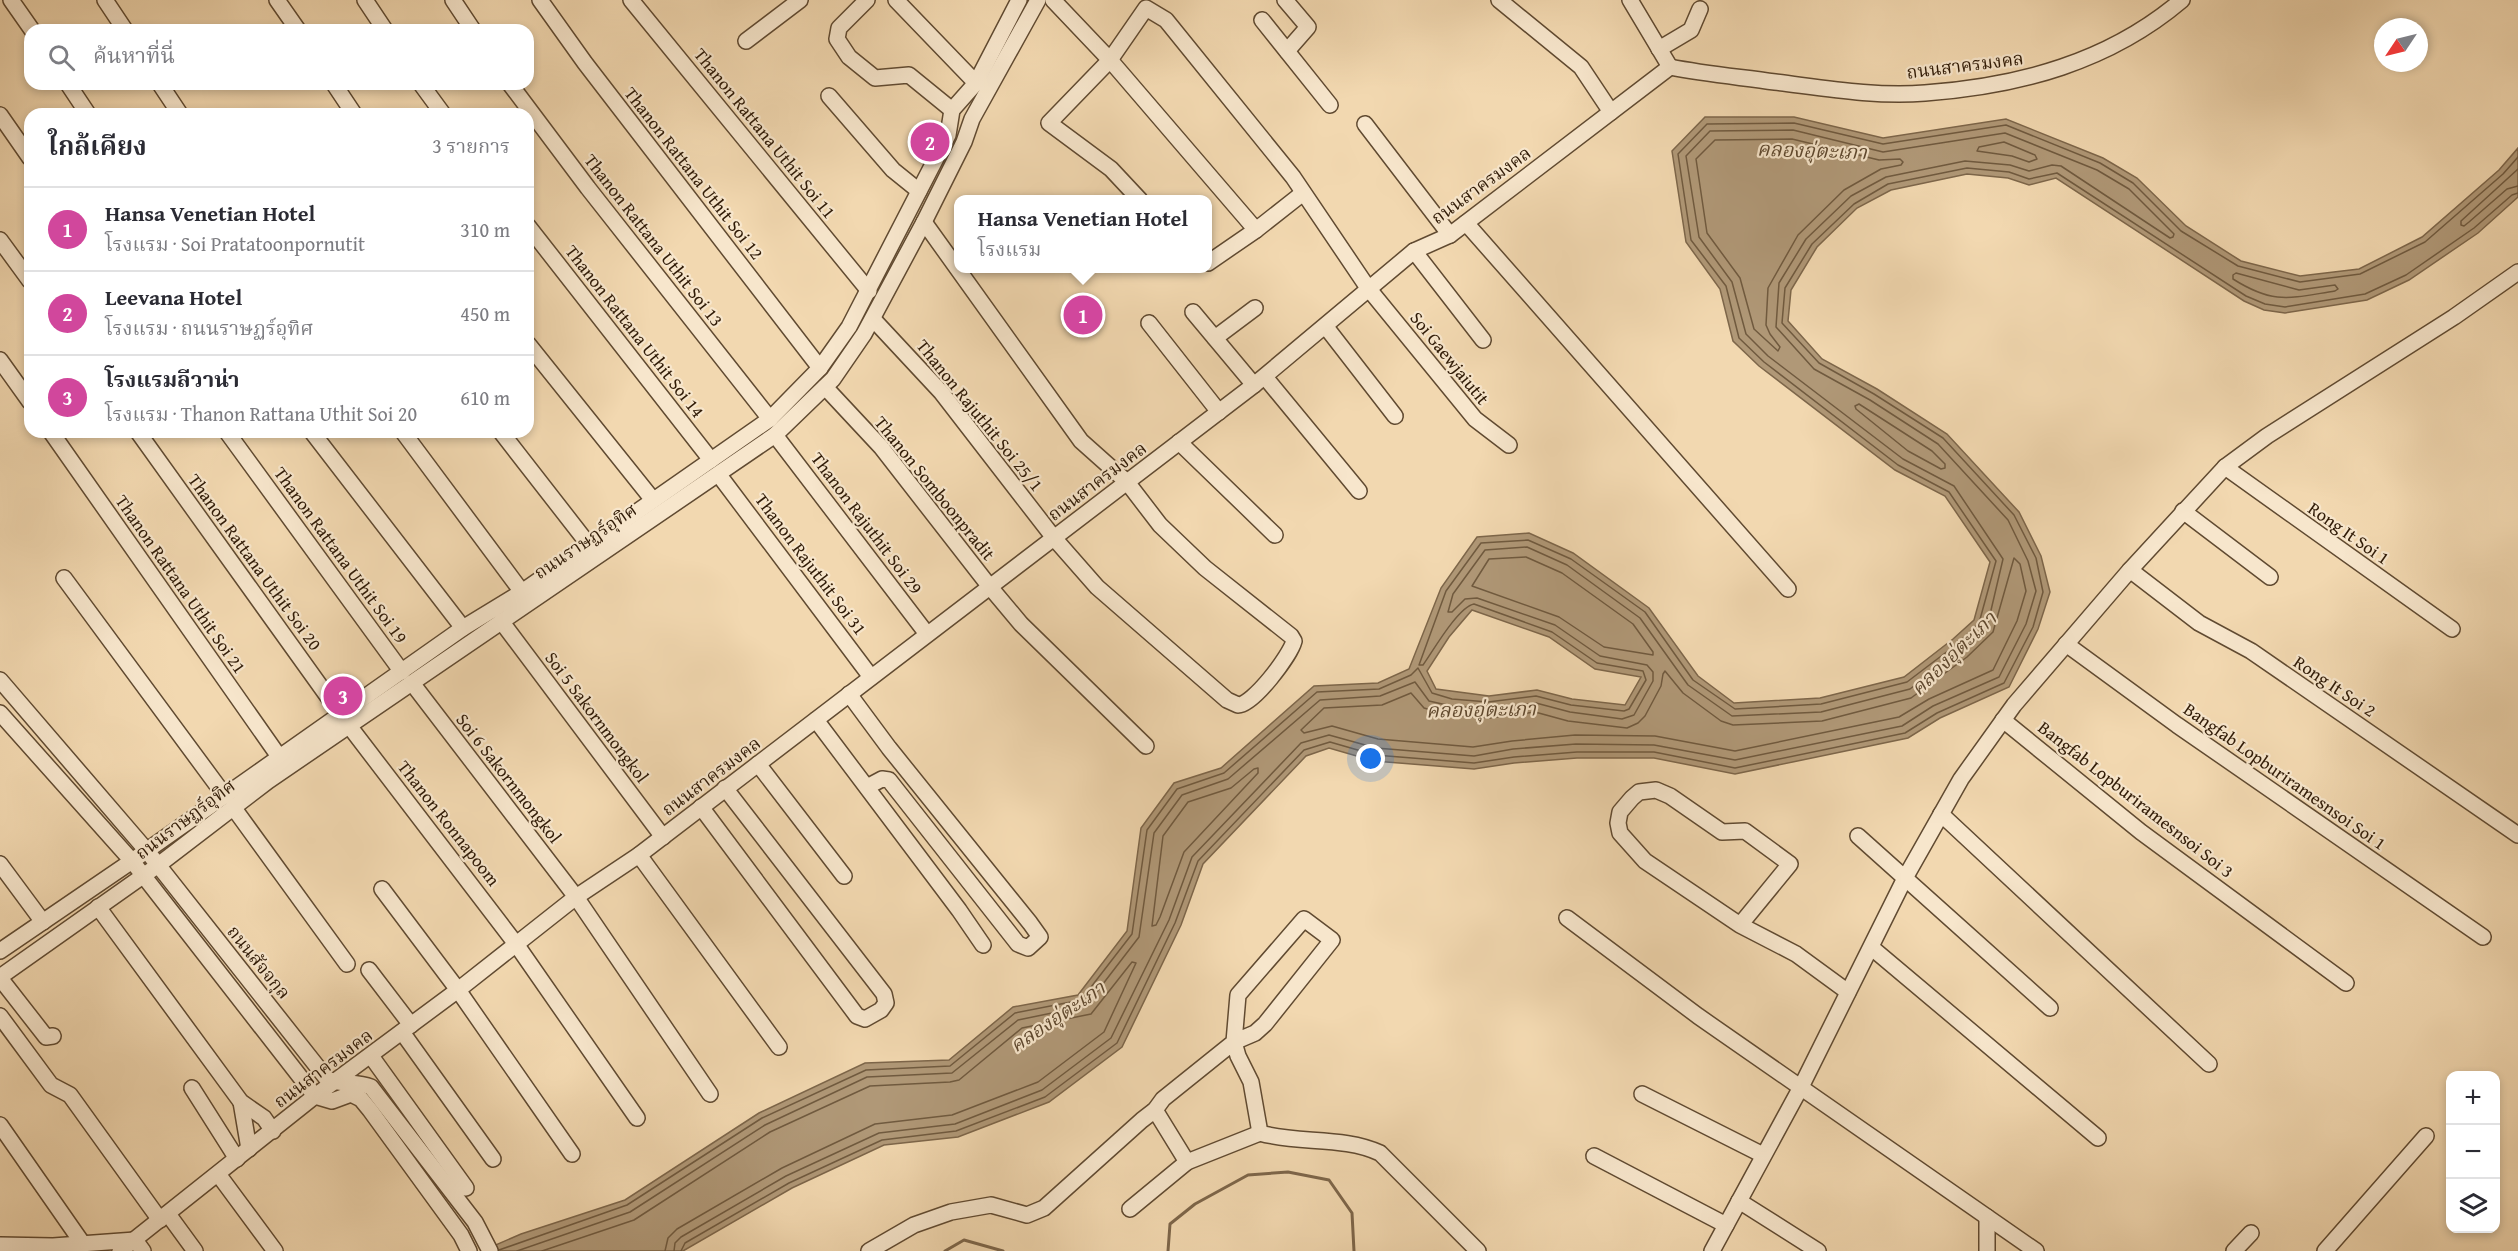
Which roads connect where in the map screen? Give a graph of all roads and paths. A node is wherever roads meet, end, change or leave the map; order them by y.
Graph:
1 (11, 0) edge
2 (105, 0) edge
3 (277, 0) edge
4 (365, 0) edge
5 (453, 0) edge
6 (540, 0) edge
7 (631, 0) edge
8 (800, 0) edge
9 (867, 0) edge
10 (896, 0) edge
11 (1019, 0) edge
12 (1038, 0) edge
13 (1053, 0) edge
14 (1286, 0) edge
15 (1499, 0) edge
16 (1630, 0) edge
17 (2182, 0) edge
18 (1700, 9) dead end
19 (1262, 21) dead end
20 (28, 24) edge
21 (121, 24) edge
22 (294, 24) edge
23 (381, 24) edge
24 (469, 24) edge
25 (746, 41) dead end
26 (1659, 49) junction
27 (1287, 51) junction
28 (1110, 60) junction
29 (1670, 67) junction
30 (976, 83) junction
31 (72, 90) edge
32 (164, 90) edge
33 (338, 90) edge
34 (425, 90) edge
35 (514, 90) edge
36 (829, 96) dead end
37 (1330, 105) dead end
38 (84, 108) edge
39 (176, 108) edge
40 (350, 108) edge
41 (438, 108) edge
42 (528, 108) edge
43 (952, 110) junction
44 (1611, 112) junction
45 (0, 115) edge
46 (534, 116) edge
47 (1365, 124) dead end
48 (948, 135) junction
49 (964, 142) junction
50 (24, 150) edge
51 (919, 191) junction
52 (1303, 193) junction
53 (1135, 195) edge
54 (924, 222) junction
55 (1466, 223) junction
56 (1256, 230) junction
57 (534, 234) edge
58 (1450, 235) junction
59 (0, 240) edge
60 (1414, 251) junction
61 (1212, 260) edge
62 (954, 264) edge
63 (2518, 272) edge
64 (24, 273) edge
65 (961, 273) edge
66 (1368, 288) junction
67 (869, 291) junction
68 (1254, 308) dead end
69 (1193, 312) dead end
70 (873, 319) junction
71 (1149, 323) dead end
72 (1326, 327) junction
73 (1215, 338) junction
74 (1483, 340) dead end
75 (534, 351) edge
76 (0, 360) edge
77 (820, 368) junction
78 (1259, 381) junction
79 (825, 387) junction
80 (24, 394) edge
81 (1219, 412) junction
82 (1395, 416) dead end
83 (770, 419) junction
84 (775, 435) junction
85 (55, 438) edge
86 (142, 438) edge
87 (231, 438) edge
88 (317, 438) edge
89 (407, 438) edge
90 (506, 438) edge
91 (1179, 442) junction
92 (1509, 445) dead end
93 (711, 460) junction
94 (2225, 467) junction
95 (719, 475) junction
96 (1127, 482) junction
97 (1359, 491) dead end
98 (653, 500) junction
99 (2183, 511) junction
100 (1275, 535) dead end
101 (1054, 538) junction
102 (589, 545) junction
103 (566, 569) junction
104 (2130, 570) junction
105 (2270, 577) dead end
106 (64, 578) dead end
107 (990, 587) junction
108 (1788, 589) dead end
109 (522, 592) junction
110 (501, 621) junction
111 (463, 628) junction
112 (2452, 629) dead end
113 (927, 634) junction
114 (2066, 644) junction
115 (407, 677) junction
116 (871, 677) junction
117 (0, 680) edge
118 (849, 694) junction
119 (0, 713) edge
120 (816, 720) junction
121 (2003, 720) junction
122 (345, 721) junction
123 (1146, 746) dead end
124 (280, 758) junction
125 (758, 764) junction
126 (867, 787) junction
127 (725, 788) junction
128 (229, 801) junction
129 (701, 807) junction
130 (1941, 814) junction
131 (2518, 835) edge
132 (1858, 836) dead end
133 (663, 837) junction
134 (147, 851) junction
135 (639, 855) junction
136 (132, 861) junction
137 (0, 864) edge
138 (157, 866) junction
139 (142, 876) junction
140 (844, 876) dead end
141 (1905, 878) junction
142 (382, 889) dead end
143 (576, 897) junction
144 (98, 907) junction
145 (1567, 918) dead end
146 (43, 922) junction
147 (1740, 925) junction
148 (2483, 937) dead end
149 (516, 944) junction
150 (983, 945) dead end
151 (1872, 948) junction
152 (0, 951) edge
153 (347, 964) dead end
154 (369, 970) dead end
155 (0, 977) edge
156 (2346, 983) dead end
157 (458, 990) junction
158 (1848, 992) junction
159 (2050, 1008) dead end
160 (0, 1016) edge
161 (406, 1029) junction
162 (53, 1036) dead end
163 (1234, 1042) junction
164 (779, 1047) dead end
165 (371, 1056) junction
166 (2209, 1064) dead end
167 (336, 1083) junction
168 (1801, 1087) junction
169 (192, 1089) dead end
170 (710, 1094) dead end
171 (1642, 1094) dead end
172 (315, 1096) junction
173 (241, 1102) junction
174 (1155, 1110) junction
175 (637, 1118) dead end
176 (0, 1125) edge
177 (273, 1131) junction
178 (1260, 1133) junction
179 (2426, 1136) dead end
180 (2097, 1138) dead end
181 (243, 1154) junction
182 (572, 1154) dead end
183 (1763, 1155) junction
184 (1594, 1156) dead end
185 (493, 1159) dead end
186 (1187, 1162) junction
187 (218, 1174) junction
188 (466, 1188) dead end
189 (1739, 1201) junction
190 (1130, 1209) dead end
191 (164, 1217) junction
192 (1987, 1217) junction
193 (1726, 1225) junction
194 (2251, 1233) dead end
195 (83, 1244) junction
196 (0, 1245) edge
197 (139, 1246) edge
198 (120, 1251) edge
199 (195, 1251) edge
200 (275, 1251) edge
201 (469, 1251) edge
202 (490, 1251) edge
203 (869, 1251) edge
204 (1478, 1251) edge
205 (1712, 1251) edge
206 (1818, 1251) edge
207 (1987, 1251) edge
208 (2036, 1251) edge
209 (2234, 1251) edge
210 (2325, 1251) edge

1 - 20 street
2 - 21 street
3 - 22 street
4 - 23 street
5 - 24 street
6 - 77 street, Thanon Rattana Uthit Soi 12
7 - 67 street, Thanon Rattana Uthit Soi 11
8 - 25 street
9 - 43 street
10 - 30 street
11 - 30 street
12 - 49 street, ถนนราษฏร์อุทิศ
13 - 28 street
14 - 27 street
15 - 44 street
16 - 26 street
17 - 29 street, ถนนสาครมงคล
18 - 26 street
19 - 27 street
26 - 29 street
27 - 37 street
28 - 52 street, Soi Gaewjaiutit
28 - 53 street
28 - 56 street
29 - 44 street, ถนนสาครมงคล
30 - 43 street
31 - 38 street
32 - 39 street
33 - 40 street
34 - 41 street
35 - 42 street, Thanon Rattana Uthit Soi 13
36 - 51 street
43 - 48 street, ถนนราษฏร์อุทิศ
44 - 55 street, ถนนสาครมงคล
45 - 50 street
46 - 83 street, Thanon Rattana Uthit Soi 13
47 - 58 street
48 - 49 street
48 - 51 street, ถนนราษฏร์อุทิศ
49 - 54 street, ถนนราษฏร์อุทิศ
51 - 67 street, ถนนราษฏร์อุทิศ
52 - 56 street
52 - 66 street, Soi Gaewjaiutit
54 - 62 street
54 - 70 street, ถนนราษฏร์อุทิศ
55 - 58 street, ถนนสาครมงคล
55 - 108 street
56 - 61 street
57 - 93 street, Thanon Rattana Uthit Soi 14
58 - 60 street, ถนนสาครมงคล
59 - 64 street
60 - 66 street, ถนนสาครมงคล
60 - 74 street
63 - 94 street
65 - 96 street
66 - 72 street, ถนนสาครมงคล
66 - 92 street, Soi Gaewjaiutit
67 - 77 street, ถนนราษฏร์อุทิศ
68 - 73 street
69 - 73 street
70 - 79 street, ถนนราษฏร์อุทิศ
70 - 101 street, Thanon Rajuthit Soi 25/1
71 - 81 street
72 - 78 street, ถนนสาครมงคล
72 - 82 street
73 - 78 street
75 - 98 street
76 - 80 street
77 - 83 street, ถนนราษฏร์อุทิศ
78 - 81 street, ถนนสาครมงคล
78 - 97 street
79 - 84 street, ถนนราษฏร์อุทิศ
79 - 107 street, Thanon Somboonpradit
81 - 91 street, ถนนสาครมงคล
83 - 93 street, ถนนราษฏร์อุทิศ
84 - 95 street, ถนนราษฏร์อุทิศ
84 - 113 street, Thanon Rajuthit Soi 29
85 - 124 street, Thanon Rattana Uthit Soi 21
86 - 122 street, Thanon Rattana Uthit Soi 20
87 - 115 street, Thanon Rattana Uthit Soi 19
88 - 111 street
89 - 109 street
90 - 102 street
91 - 96 street, ถนนสาครมงคล
91 - 100 street
93 - 98 street, ถนนราษฏร์อุทิศ
94 - 99 street
94 - 112 street, Rong It Soi 1
95 - 103 street, ถนนราษฏร์อุทิศ
95 - 116 street, Thanon Rajuthit Soi 31
96 - 101 street, ถนนสาครมงคล
96 - 101 street, Thanon Rajuthit Soi 25/1
98 - 102 street, ถนนราษฏร์อุทิศ
99 - 104 street
99 - 105 street
101 - 107 street, ถนนสาครมงคล
102 - 103 street, ถนนราษฏร์อุทิศ
103 - 109 street, ถนนราษฏร์อุทิศ
103 - 110 street, ถนนราษฏร์อุทิศ
104 - 114 street
104 - 131 street, Rong It Soi 2
106 - 128 street
107 - 113 street, ถนนสาครมงคล
107 - 123 street, Thanon Somboonpradit
109 - 111 street, ถนนราษฏร์อุทิศ
110 - 115 street, ถนนราษฏร์อุทิศ
110 - 133 street, Soi 5 Sakornmongkol
111 - 115 street, ถนนราษฏร์อุทิศ
113 - 116 street, ถนนสาครมงคล
114 - 121 street
114 - 148 street, Bangfab Lopburiramesnsoi Soi 1
115 - 122 street, ถนนราษฏร์อุทิศ
115 - 143 street, Soi 6 Sakornmongkol
116 - 118 street, ถนนสาครมงคล
117 - 134 street, ถนนสัจจกุล
118 - 120 street, ถนนสาครมงคล
118 - 126 street
119 - 136 street, ถนนสัจจกุล
120 - 125 street, ถนนสาครมงคล
120 - 126 street
121 - 130 street
121 - 156 street, Bangfab Lopburiramesnsoi Soi 3
122 - 124 street, ถนนราษฏร์อุทิศ
122 - 128 street, ถนนราษฏร์อุทิศ
122 - 149 street, Thanon Ronnapoom
124 - 128 street, ถนนราษฏร์อุทิศ
125 - 127 street, ถนนสาครมงคล
125 - 140 street
126 - 150 street
127 - 129 street, ถนนสาครมงคล
127 - 129 street
128 - 134 street, ถนนราษฏร์อุทิศ
128 - 138 street, ถนนราษฏร์อุทิศ
128 - 153 street
129 - 133 street, ถนนสาครมงคล
130 - 141 street
130 - 166 street
132 - 141 street
133 - 135 street, ถนนสาครมงคล
134 - 136 street, ถนนราษฏร์อุทิศ
134 - 138 street, ถนนสัจจกุล
135 - 143 street, ถนนสาครมงคล
135 - 164 street
136 - 139 street, ถนนสัจจกุล
136 - 146 street, ถนนราษฏร์อุทิศ
137 - 146 street
138 - 139 street, ถนนราษฏร์อุทิศ
138 - 167 street, ถนนสัจจกุล
139 - 144 street, ถนนราษฏร์อุทิศ
139 - 172 street, ถนนสัจจกุล
141 - 151 street
141 - 159 street
142 - 157 street
143 - 149 street, ถนนสาครมงคล
143 - 170 street, Soi 6 Sakornmongkol
144 - 155 street, ถนนราษฏร์อุทิศ
144 - 173 street
145 - 168 street
146 - 152 street, ถนนราษฏร์อุทิศ
147 - 147 street
147 - 158 street
149 - 157 street, ถนนสาครมงคล
149 - 175 street, Thanon Ronnapoom
151 - 158 street
151 - 180 street
154 - 161 street
155 - 162 street
157 - 161 street, ถนนสาครมงคล
157 - 182 street
158 - 168 street
160 - 191 street
161 - 165 street, ถนนสาครมงคล
161 - 185 street
163 - 163 street
163 - 174 street
163 - 178 street
165 - 167 street, ถนนสาครมงคล
165 - 188 street
167 - 172 street, ถนนสาครมงคล
167 - 202 street
168 - 183 street
168 - 192 street
169 - 181 street
171 - 183 street
172 - 177 street, ถนนสาครมงคล
172 - 201 street
173 - 177 street
173 - 181 street
174 - 186 street
174 - 203 street
176 - 195 street
177 - 181 street, ถนนสาครมงคล
178 - 186 street
178 - 204 street
179 - 210 street
181 - 187 street, ถนนสาครมงคล
183 - 189 street
184 - 193 street
186 - 190 street
187 - 191 street, ถนนสาครมงคล
187 - 200 street
189 - 193 street
189 - 206 street
191 - 197 street, ถนนสาครมงคล
191 - 199 street
192 - 207 street
192 - 208 street
193 - 205 street
194 - 209 street
195 - 196 street
195 - 197 street
197 - 198 street, ถนนสาครมงคล

